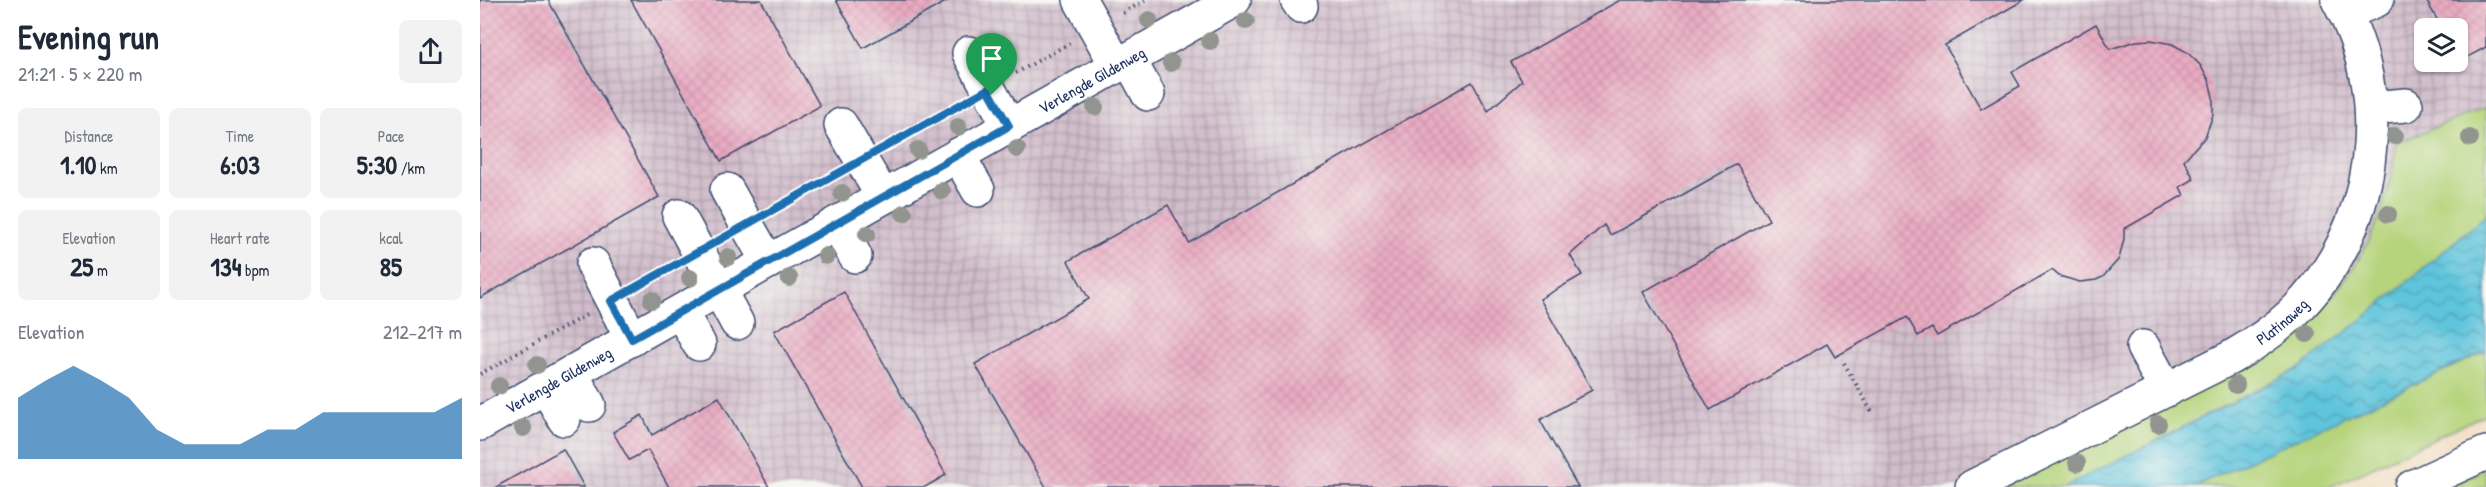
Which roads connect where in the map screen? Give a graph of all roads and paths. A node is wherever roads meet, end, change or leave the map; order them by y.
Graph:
1 (1080, 0) edge
2 (1146, 0) edge
3 (2377, 0) edge
4 (1230, 1) edge
5 (2342, 6) edge
6 (1096, 28) junction
7 (969, 53) dead end
8 (1123, 63) junction
9 (988, 89) junction
10 (1148, 94) dead end
11 (2406, 105) dead end
12 (2370, 108) junction
13 (841, 125) dead end
14 (1009, 126) junction
15 (958, 155) junction
16 (861, 160) junction
17 (727, 190) dead end
18 (978, 190) dead end
19 (883, 197) junction
20 (679, 216) dead end
21 (837, 223) junction
22 (747, 225) junction
23 (699, 252) junction
24 (855, 256) dead end
25 (768, 262) junction
26 (593, 264) dead end
27 (719, 290) junction
28 (611, 301) junction
29 (681, 312) junction
30 (737, 322) dead end
31 (632, 339) junction
32 (699, 344) dead end
33 (2143, 346) dead end
34 (1844, 363) dead end
35 (480, 374) edge
36 (558, 380) junction
37 (2166, 390) junction
38 (576, 412) dead end
39 (1873, 414) dead end
40 (480, 424) edge
41 (2486, 453) edge
42 (1972, 487) edge
43 (2412, 487) edge

1 - 6 main road
2 - 6 path
3 - 5 main road
4 - 8 main road, Verlengde Gildenweg
5 - 12 main road, Platinaweg
6 - 8 main road
6 - 9 path
7 - 9 main road
8 - 10 main road
8 - 14 main road, Verlengde Gildenweg
9 - 14 main road
9 - 16 path
11 - 12 main road
12 - 37 main road, Platinaweg
13 - 16 main road
14 - 15 main road, Verlengde Gildenweg
15 - 18 main road
15 - 19 main road, Verlengde Gildenweg
16 - 19 main road
16 - 22 path
17 - 22 main road
19 - 21 main road, Verlengde Gildenweg
20 - 23 main road
21 - 24 main road
21 - 25 main road, Verlengde Gildenweg
22 - 25 main road
23 - 27 main road
23 - 28 path
25 - 27 main road, Verlengde Gildenweg
26 - 28 main road
27 - 29 main road, Verlengde Gildenweg
27 - 30 main road
28 - 31 main road
28 - 35 path
29 - 31 main road, Verlengde Gildenweg
29 - 32 main road
31 - 36 main road, Verlengde Gildenweg
33 - 37 main road
34 - 39 path
36 - 38 main road
36 - 40 main road, Verlengde Gildenweg
37 - 42 main road, Platinaweg
41 - 43 main road

